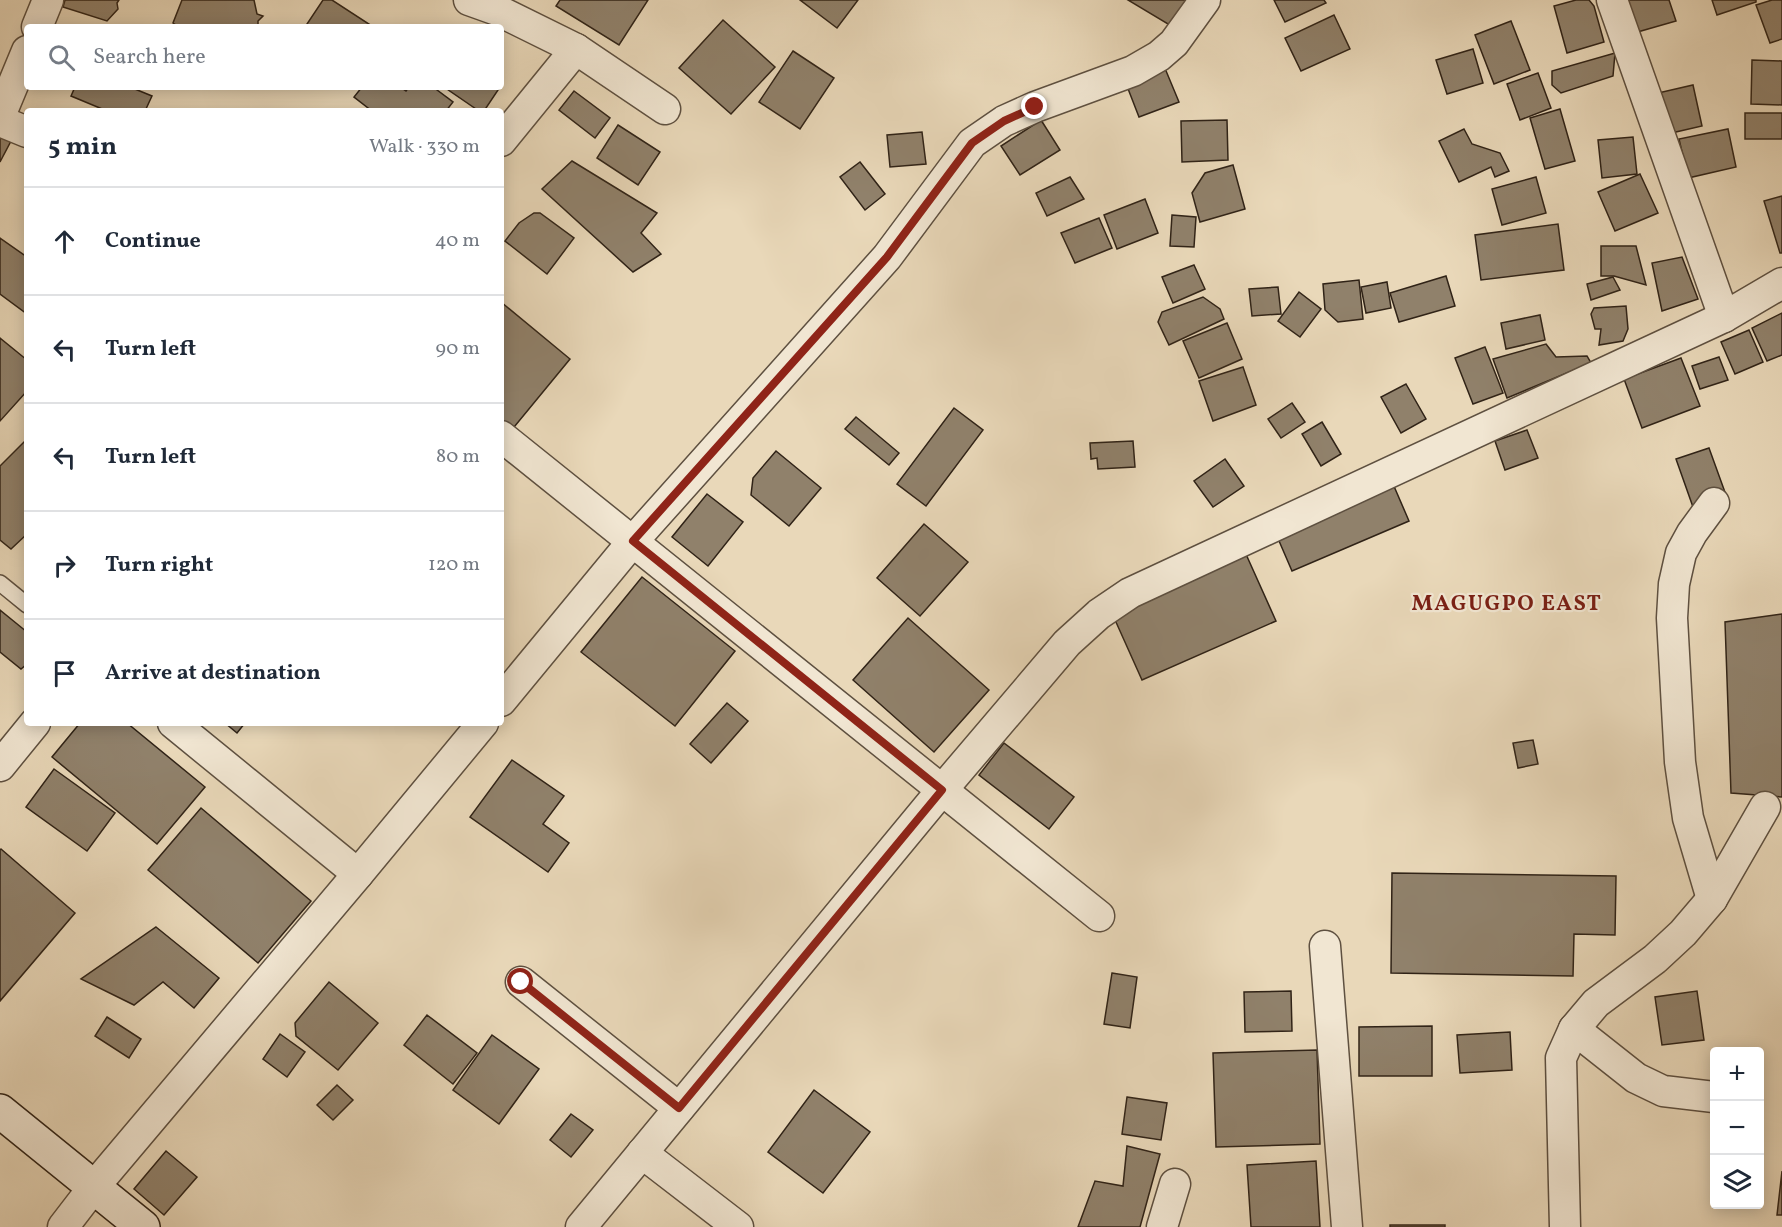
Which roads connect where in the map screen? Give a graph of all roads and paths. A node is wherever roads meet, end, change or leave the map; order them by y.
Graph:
1 (48, 0) edge
2 (469, 0) edge
3 (1205, 0) edge
4 (1612, 0) edge
5 (38, 24) edge
6 (576, 49) junction
7 (24, 58) edge
8 (665, 109) dead end
9 (0, 116) edge
10 (0, 122) edge
11 (24, 131) edge
12 (504, 137) edge
13 (1782, 283) edge
14 (1724, 317) junction
15 (504, 438) edge
16 (1714, 503) dead end
17 (633, 541) junction
18 (0, 583) edge
19 (24, 603) edge
20 (504, 697) edge
21 (33, 726) edge
22 (177, 726) edge
23 (481, 726) edge
24 (0, 766) edge
25 (942, 790) junction
26 (1765, 807) dead end
27 (358, 874) junction
28 (1713, 899) junction
29 (1099, 916) dead end
30 (1325, 946) dead end
31 (521, 982) dead end
32 (1574, 1029) junction
33 (1710, 1097) edge
34 (679, 1108) junction
35 (0, 1111) edge
36 (642, 1153) junction
37 (1176, 1184) dead end
38 (93, 1188) junction
39 (63, 1227) edge
40 (143, 1227) edge
41 (581, 1227) edge
42 (738, 1227) edge
43 (1162, 1227) edge
44 (1347, 1227) edge
45 (1565, 1227) edge

1 - 5 street
2 - 6 street
3 - 17 street
4 - 14 street
6 - 8 street
6 - 12 street
7 - 9 street
10 - 11 street
13 - 14 street
14 - 25 street
15 - 17 street
16 - 28 street
17 - 20 street
17 - 25 street
18 - 19 lane
21 - 24 street
22 - 27 street
23 - 27 street
25 - 29 street
25 - 34 street
26 - 28 street
27 - 38 street
28 - 32 street
30 - 44 street
31 - 34 street
32 - 33 street
32 - 45 street
34 - 36 street
35 - 38 street
36 - 41 street
36 - 42 street
37 - 43 street
38 - 39 street
38 - 40 street

